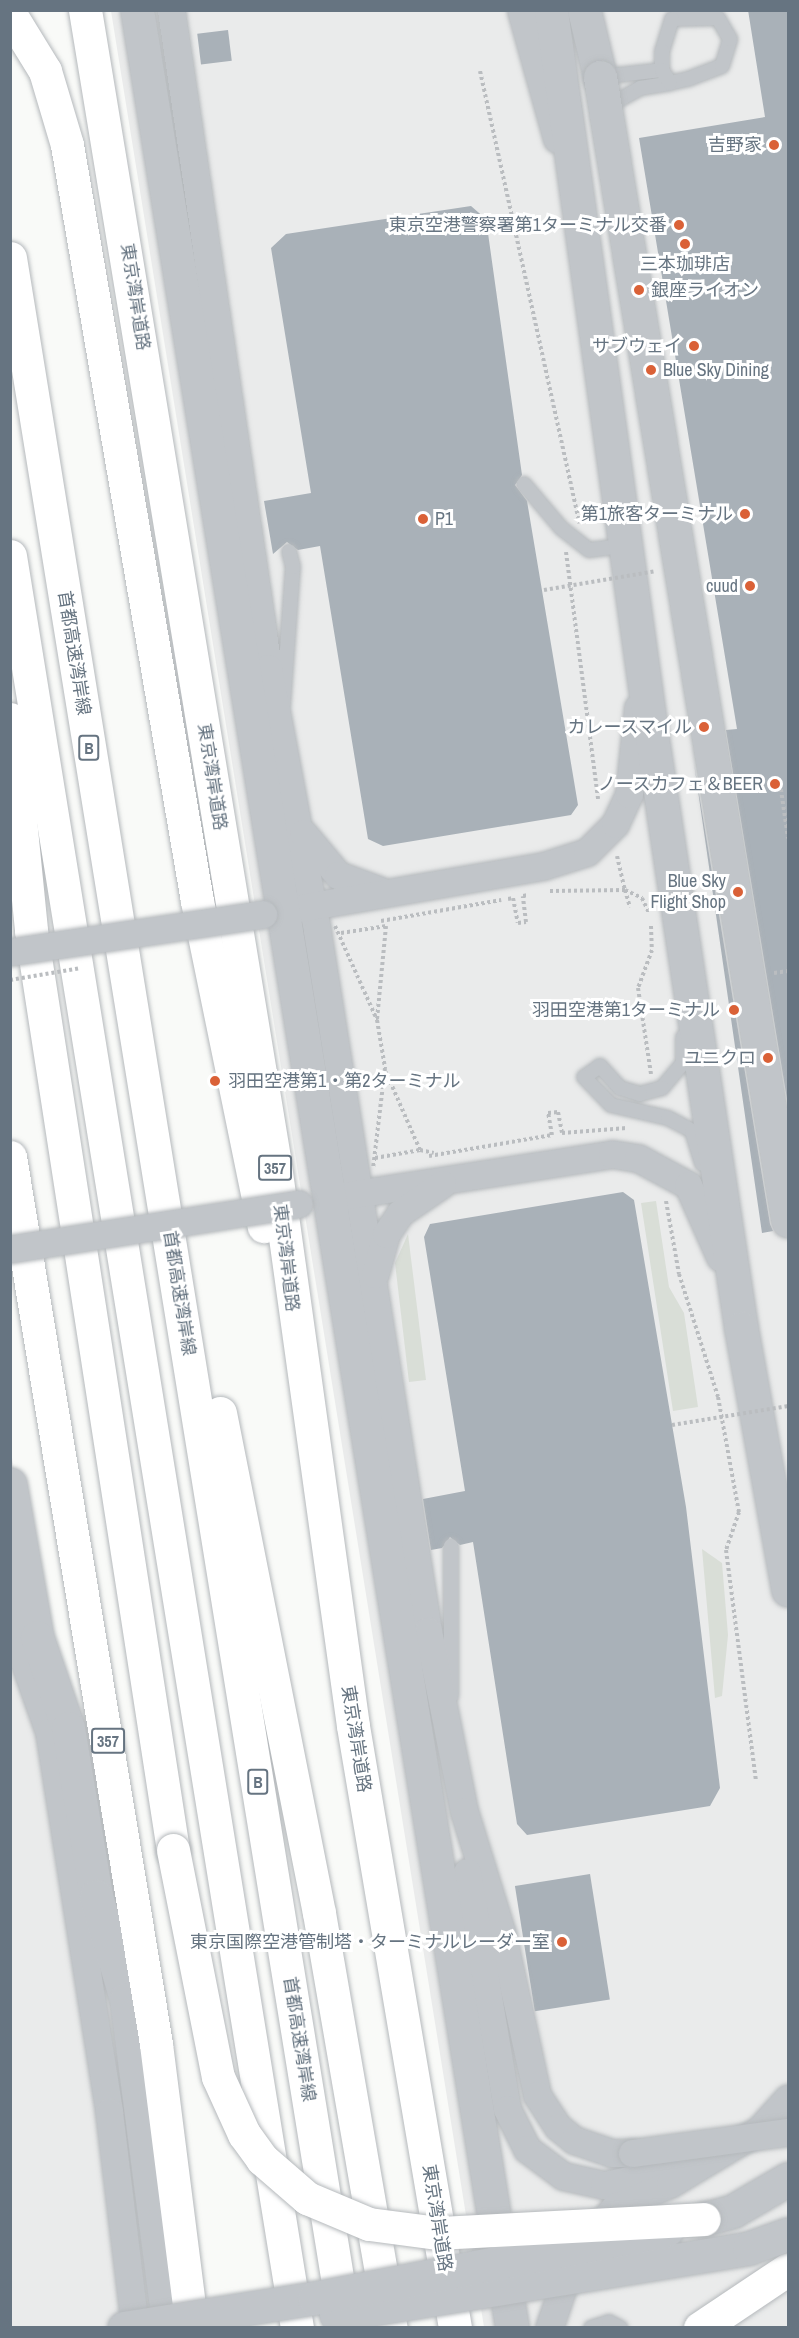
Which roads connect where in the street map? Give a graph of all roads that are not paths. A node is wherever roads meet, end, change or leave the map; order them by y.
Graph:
1 (86, 10) edge
2 (137, 10) edge
3 (171, 10) edge
4 (521, 10) edge
5 (551, 10) edge
6 (584, 10) edge
7 (10, 15) edge
8 (662, 70) junction
9 (670, 83) junction
10 (602, 93) junction
11 (575, 203) junction
12 (10, 258) edge
13 (524, 484) dead end
14 (624, 546) junction
15 (289, 551) dead end
16 (10, 556) edge
17 (640, 658) junction
18 (10, 719) edge
19 (281, 725) junction
20 (298, 823) junction
21 (386, 892) junction
22 (286, 910) junction
23 (684, 948) junction
24 (10, 952) edge
25 (10, 1157) edge
26 (451, 1178) junction
27 (338, 1191) junction
28 (722, 1200) junction
29 (789, 1221) edge
30 (170, 1236) junction
31 (10, 1249) edge
32 (372, 1290) junction
33 (292, 1305) junction
34 (741, 1328) junction
35 (10, 1484) edge
36 (451, 1546) dead end
37 (789, 1590) edge
38 (12, 1610) edge
39 (451, 1740) junction
40 (464, 1811) junction
41 (789, 2098) edge
42 (789, 2132) edge
43 (696, 2166) junction
44 (789, 2179) edge
45 (704, 2219) junction
46 (789, 2234) edge
47 (789, 2269) edge
48 (124, 2328) edge
49 (135, 2328) edge
50 (169, 2328) edge
51 (192, 2328) edge
52 (224, 2328) edge
53 (297, 2328) edge
54 (345, 2328) edge
55 (391, 2328) edge
56 (455, 2328) edge
57 (513, 2328) edge
58 (549, 2328) edge
59 (591, 2328) edge
60 (621, 2328) edge
61 (700, 2328) edge

1 - 33 highway, 東京湾岸道路 / 357
2 - 22 street
3 - 19 street
4 - 11 street
5 - 11 street
6 - 10 street
7 - 33 highway
8 - 9 lane
8 - 9 lane
8 - 10 lane
9 - 10 lane
10 - 29 street, bridge
11 - 14 street
12 - 30 highway, 首都高速湾岸線 / B
13 - 14 lane
14 - 17 street
15 - 19 lane
16 - 53 highway
17 - 21 street
17 - 23 street
18 - 45 highway, bridge
19 - 20 street
20 - 21 street
20 - 22 street
21 - 22 street
22 - 24 street, bridge
22 - 27 street
23 - 28 street
23 - 28 lane
25 - 51 highway, 357
26 - 27 street
26 - 32 street
26 - 34 street
27 - 31 street, bridge
27 - 32 street
27 - 57 street
28 - 34 street
30 - 54 highway, 首都高速湾岸線 / B
30 - 55 highway
32 - 39 street
33 - 56 highway, 東京湾岸道路 / 357
34 - 37 street
35 - 50 street
36 - 39 lane
38 - 49 street
39 - 40 street
40 - 42 street, bridge
40 - 43 street
41 - 43 street
43 - 58 street
44 - 45 street
45 - 48 street, bridge
46 - 52 street, bridge
47 - 61 highway
59 - 60 lane

